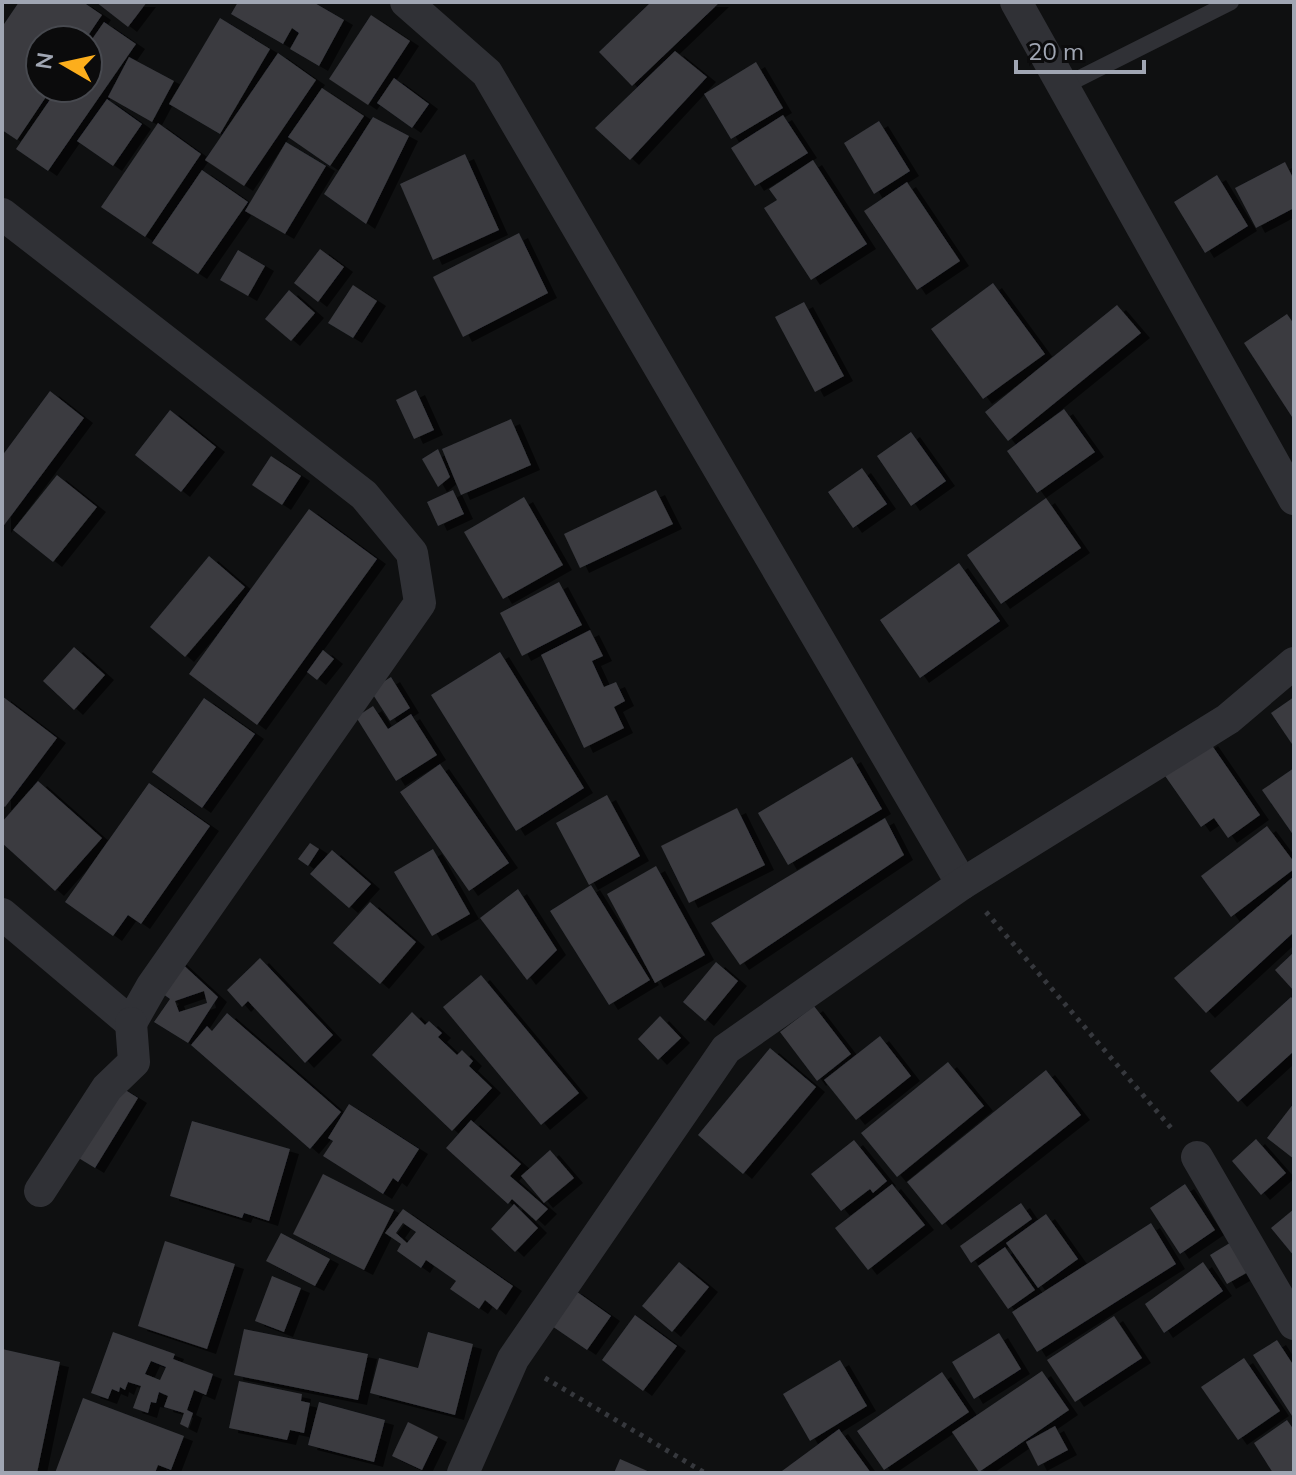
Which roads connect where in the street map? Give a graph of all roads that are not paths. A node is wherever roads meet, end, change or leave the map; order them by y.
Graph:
1 (406, 2) edge
2 (1016, 2) edge
3 (1231, 2) edge
4 (1062, 87) junction
5 (2, 214) edge
6 (1294, 499) edge
7 (1294, 663) edge
8 (962, 884) junction
9 (2, 914) edge
10 (131, 1023) junction
11 (1197, 1157) road end
12 (40, 1191) dead end
13 (1294, 1324) edge
14 (463, 1473) edge

1 - 8 street
2 - 4 street
3 - 4 lane
4 - 6 street
5 - 10 street
7 - 8 street
8 - 14 street
9 - 10 street
10 - 12 street
11 - 13 street

